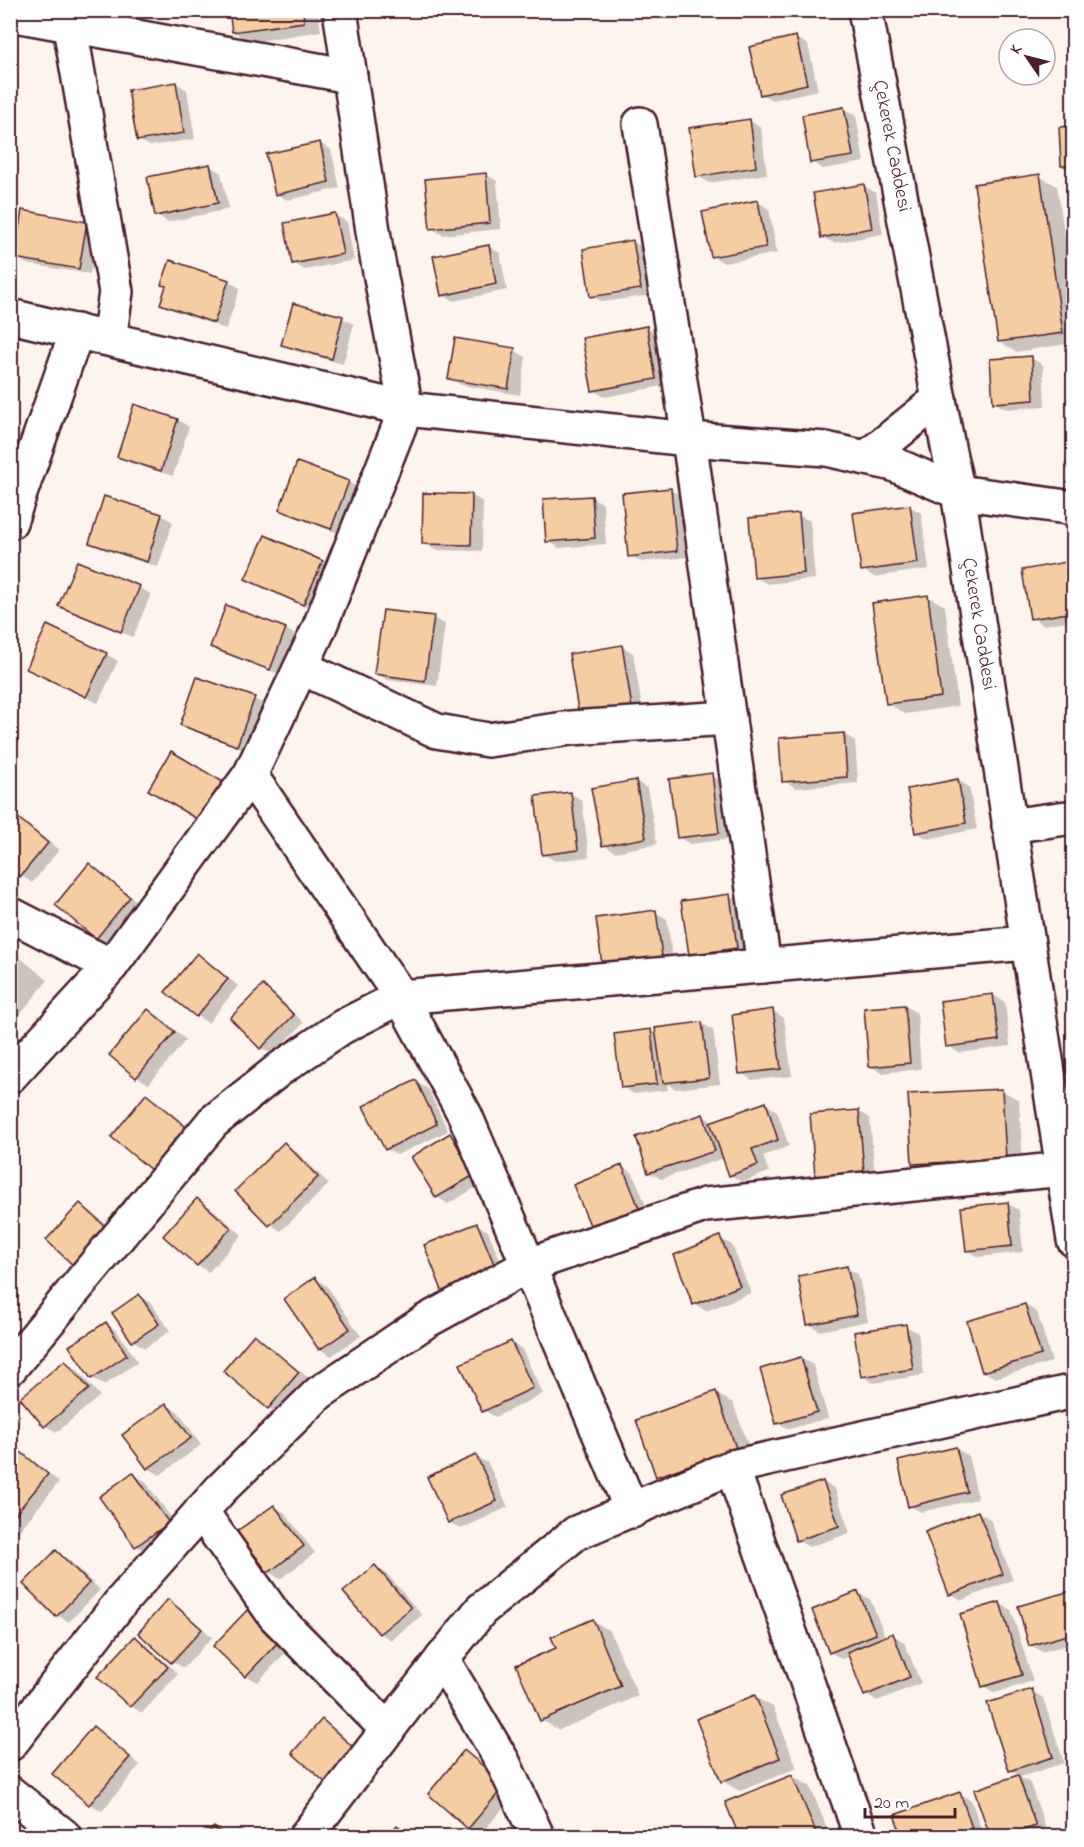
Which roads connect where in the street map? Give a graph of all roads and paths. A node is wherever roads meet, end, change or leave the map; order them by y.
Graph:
1 (340, 10) edge
2 (865, 10) edge
3 (10, 14) edge
4 (68, 17) edge
5 (350, 76) junction
6 (640, 124) dead end
7 (10, 316) edge
8 (77, 331) junction
9 (109, 339) junction
10 (939, 399) junction
11 (406, 410) junction
12 (689, 439) junction
13 (866, 458) junction
14 (958, 492) junction
15 (1074, 508) edge
16 (10, 522) edge
17 (301, 667) junction
18 (729, 718) junction
19 (250, 775) junction
20 (1074, 817) edge
21 (1009, 826) junction
22 (10, 914) edge
23 (1027, 943) junction
24 (111, 966) junction
25 (764, 966) junction
26 (401, 997) junction
27 (10, 1076) edge
28 (1063, 1098) edge
29 (1064, 1169) junction
30 (1074, 1240) edge
31 (530, 1265) junction
32 (10, 1368) edge
33 (1074, 1391) edge
34 (732, 1467) junction
35 (632, 1510) junction
36 (201, 1511) junction
37 (442, 1659) junction
38 (388, 1730) junction
39 (10, 1744) edge
40 (10, 1793) edge
41 (64, 1836) edge
42 (306, 1836) edge
43 (537, 1836) edge
44 (861, 1836) edge

1 - 5 street
2 - 10 street, Çekerek Caddesi
3 - 4 street
4 - 5 street
4 - 9 street
5 - 11 street
6 - 12 street
7 - 8 street
8 - 9 street
8 - 16 street
9 - 11 street
10 - 13 street
10 - 14 street, Çekerek Caddesi
11 - 12 street
11 - 17 street
12 - 13 street
12 - 18 street
13 - 14 street
14 - 15 street
14 - 21 street, Çekerek Caddesi
17 - 18 street
17 - 19 street
18 - 25 street
19 - 24 street
19 - 26 street
20 - 21 street
21 - 23 street, Çekerek Caddesi
22 - 24 street
23 - 25 street
23 - 28 street, Çekerek Caddesi
24 - 27 street
25 - 26 street
26 - 31 street
26 - 32 street
28 - 29 street, Çekerek Caddesi
29 - 30 street, Çekerek Caddesi
29 - 31 street
31 - 35 street
31 - 36 street
33 - 34 street
34 - 35 street
34 - 44 street
35 - 37 street
36 - 38 street
36 - 39 street
37 - 38 street
37 - 43 street
38 - 42 street
40 - 41 street

